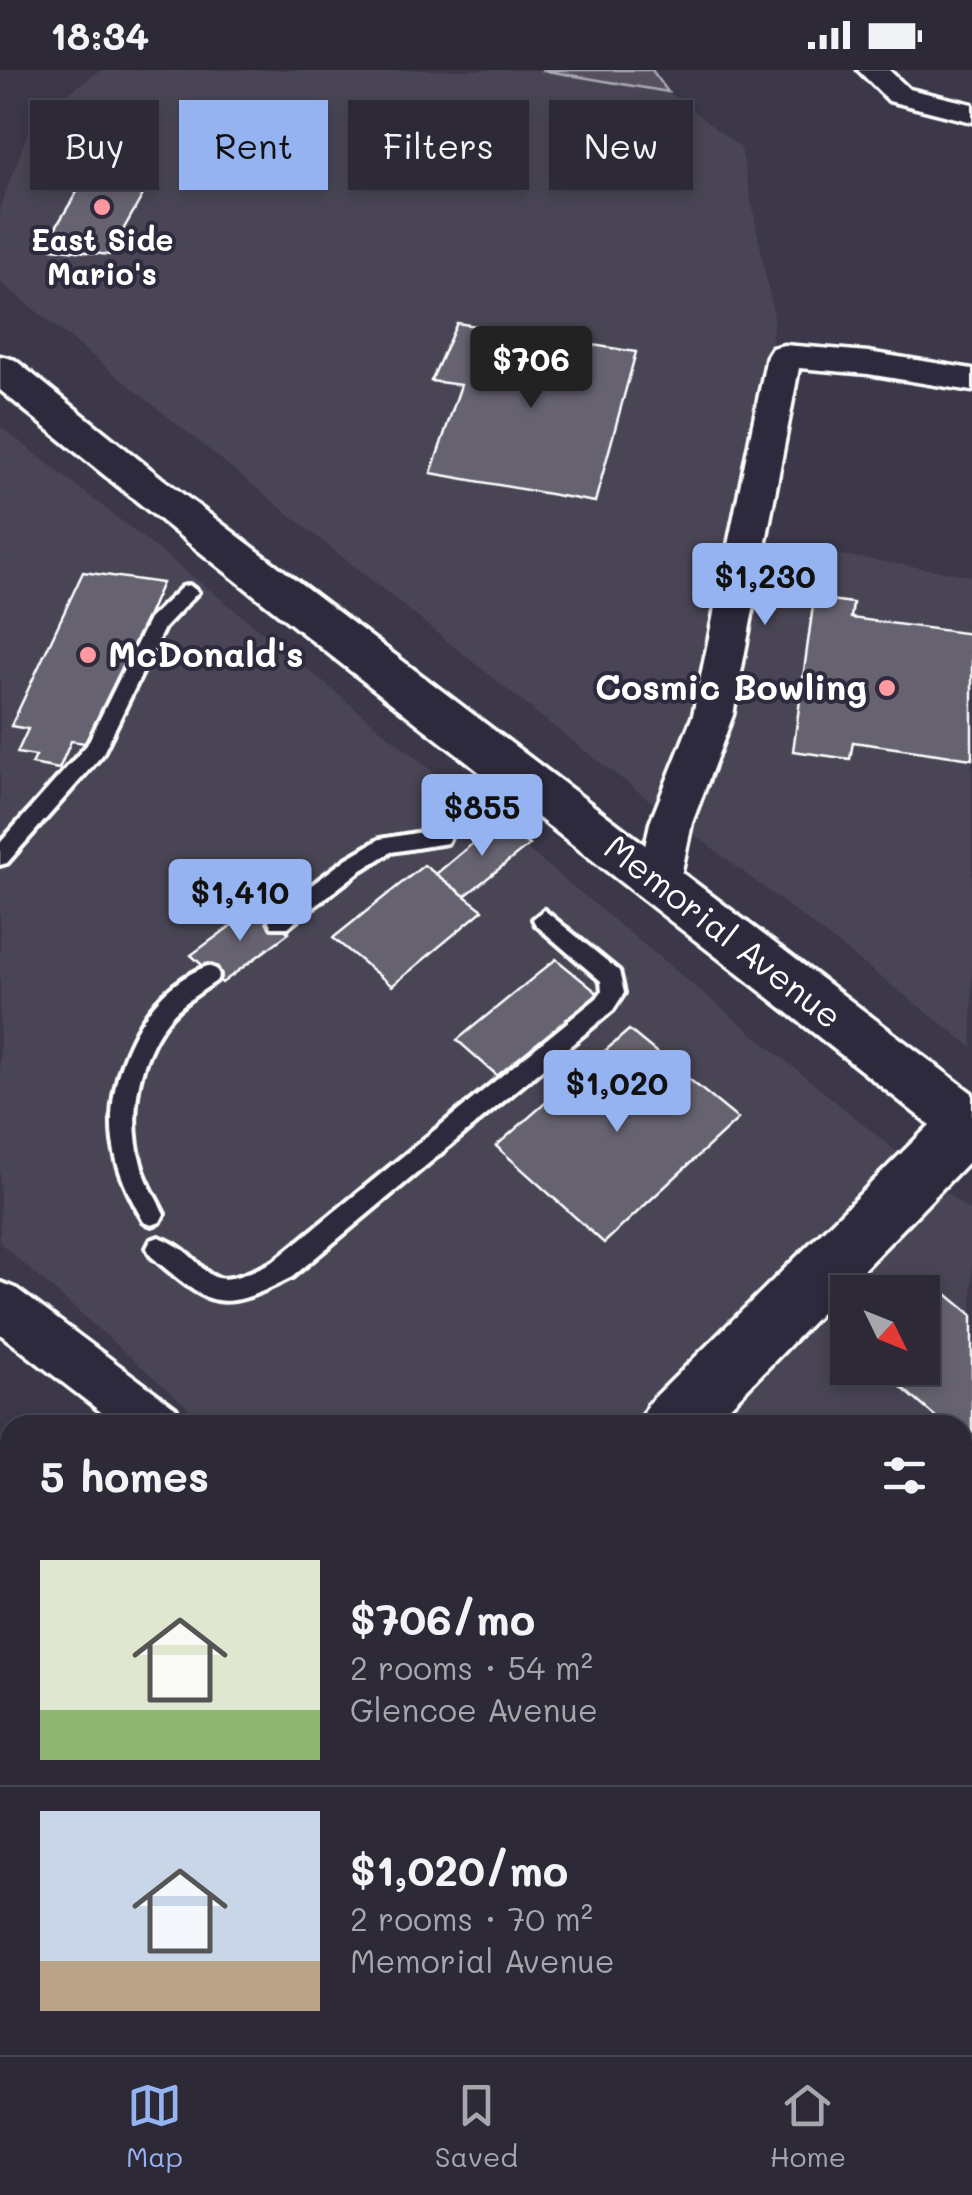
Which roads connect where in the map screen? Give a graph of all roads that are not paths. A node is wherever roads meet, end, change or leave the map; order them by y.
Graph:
1 (872, 70) edge
2 (972, 113) edge
3 (0, 369) edge
4 (972, 380) edge
5 (189, 592) dead end
6 (440, 837) dead end
7 (0, 857) edge
8 (659, 880) junction
9 (544, 920) dead end
10 (280, 922) dead end
11 (208, 975) dead end
12 (970, 1125) edge
13 (152, 1214) dead end
14 (159, 1248) dead end
15 (0, 1305) edge
16 (145, 1415) edge
17 (680, 1415) edge

1 - 2 street
3 - 8 main road, Memorial Avenue
4 - 8 street
5 - 7 lane
6 - 10 lane
8 - 12 main road, Memorial Avenue
9 - 14 lane
11 - 13 lane
12 - 17 main road
15 - 16 street

